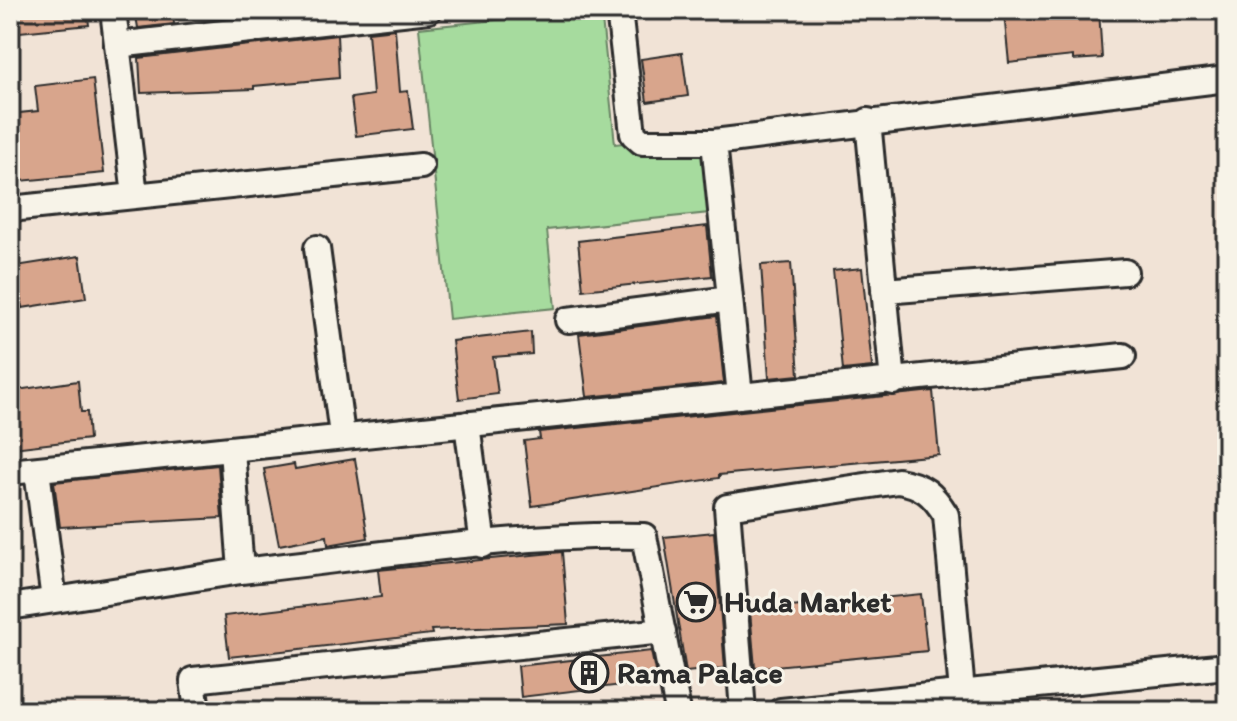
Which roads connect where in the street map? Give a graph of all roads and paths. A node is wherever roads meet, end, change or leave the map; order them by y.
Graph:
1 (113, 10) edge
2 (429, 10) edge
3 (619, 10) edge
4 (117, 45) junction
5 (1227, 79) edge
6 (868, 121) junction
7 (714, 142) junction
8 (421, 166) dead end
9 (135, 195) junction
10 (10, 209) edge
11 (317, 248) dead end
12 (1125, 272) dead end
13 (884, 291) junction
14 (730, 299) junction
15 (568, 320) dead end
16 (1123, 356) dead end
17 (893, 382) junction
18 (740, 396) junction
19 (467, 424) junction
20 (342, 435) junction
21 (232, 450) junction
22 (37, 470) junction
23 (10, 472) edge
24 (483, 545) junction
25 (241, 571) junction
26 (54, 600) junction
27 (10, 607) edge
28 (663, 631) junction
29 (1227, 666) edge
30 (962, 692) junction
31 (197, 711) edge
32 (678, 711) edge
33 (743, 711) edge
34 (781, 711) edge

1 - 4 street
2 - 4 street
3 - 7 street
4 - 9 street
5 - 6 street
6 - 7 street
6 - 13 street
7 - 14 street
8 - 9 street
9 - 10 street
11 - 20 street
12 - 13 street
13 - 17 street
14 - 15 street
14 - 18 street
16 - 17 street
17 - 18 street
18 - 19 street
19 - 20 street
19 - 24 street
20 - 21 street
21 - 22 street
21 - 25 street
22 - 23 street
22 - 26 street
24 - 25 street
24 - 28 street
25 - 26 street
26 - 27 street
28 - 31 street
28 - 32 street
29 - 30 street
30 - 33 street
30 - 34 street

